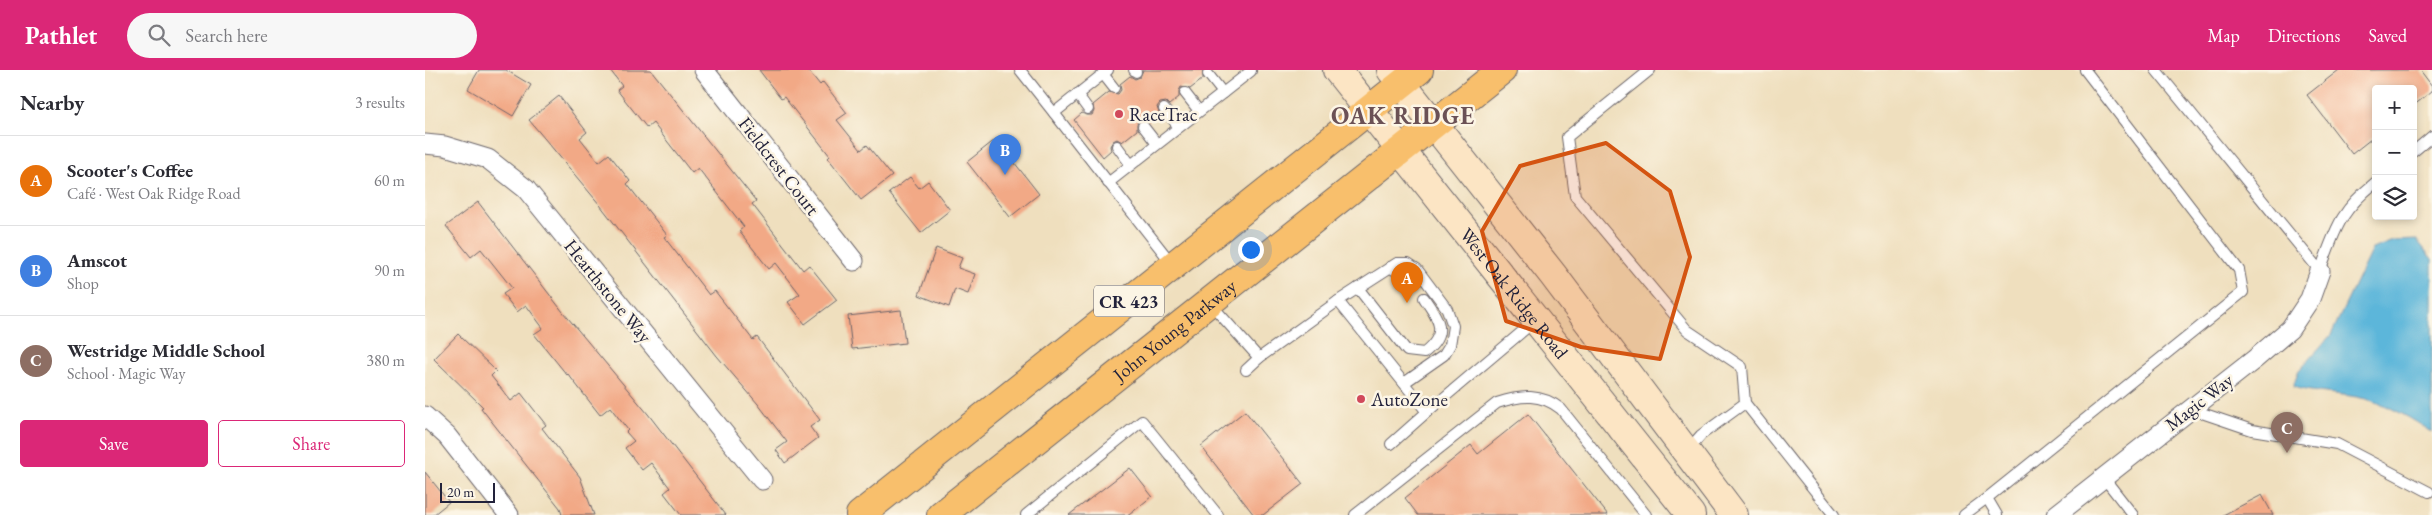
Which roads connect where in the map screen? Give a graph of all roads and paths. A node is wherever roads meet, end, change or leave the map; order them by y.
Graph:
1 (704, 70) edge
2 (1020, 70) edge
3 (1249, 70) edge
4 (1337, 70) edge
5 (1502, 70) edge
6 (1650, 70) edge
7 (2085, 70) edge
8 (2156, 70) edge
9 (1106, 72) edge
10 (1208, 74) dead end
11 (1404, 75) edge
12 (1114, 88) dead end
13 (1185, 93) dead end
14 (1223, 93) junction
15 (1077, 94) junction
16 (1088, 109) dead end
17 (1165, 109) dead end
18 (1369, 109) junction
19 (1199, 112) junction
20 (1054, 113) junction
21 (1434, 124) junction
22 (1143, 126) dead end
23 (1179, 128) junction
24 (2432, 136) edge
25 (425, 144) edge
26 (1157, 144) junction
27 (1117, 146) dead end
28 (2417, 149) edge
29 (1401, 150) junction
30 (1131, 164) junction
31 (1108, 183) junction
32 (2372, 185) edge
33 (855, 261) dead end
34 (1174, 266) junction
35 (1390, 267) junction
36 (2320, 271) junction
37 (1411, 282) dead end
38 (1358, 288) junction
39 (1424, 298) dead end
40 (1338, 301) junction
41 (1209, 302) junction
42 (1536, 320) junction
43 (1424, 353) junction
44 (1259, 358) junction
45 (1433, 364) junction
46 (1246, 370) dead end
47 (1404, 383) junction
48 (1745, 403) junction
49 (2190, 409) junction
50 (1427, 412) junction
51 (425, 416) edge
52 (1391, 444) dead end
53 (1685, 452) junction
54 (2104, 478) junction
55 (762, 480) dead end
56 (2429, 492) dead end
57 (1987, 498) junction
58 (509, 515) edge
59 (860, 515) edge
60 (941, 515) edge
61 (1026, 515) edge
62 (1218, 515) edge
63 (1355, 515) edge
64 (1646, 515) edge
65 (1691, 515) edge
66 (1734, 515) edge
67 (1834, 515) edge
68 (1964, 515) edge
69 (1997, 515) edge
70 (2056, 515) edge
71 (2133, 515) edge

1 - 33 street, Fieldcrest Court
2 - 20 lane
3 - 14 lane
4 - 18 street, West Oak Ridge Road
5 - 21 highway, John Young Parkway / CR 423
6 - 48 lane
7 - 57 lane
8 - 36 lane
9 - 12 lane
9 - 15 lane
10 - 14 lane
11 - 18 highway, CR 423
11 - 21 street, West Oak Ridge Road
13 - 19 lane
14 - 19 lane
15 - 16 lane
15 - 20 lane
17 - 23 lane
18 - 29 street, West Oak Ridge Road
18 - 34 highway, CR 423
19 - 23 lane
20 - 31 lane
21 - 29 highway, John Young Parkway / CR 423
21 - 53 street, West Oak Ridge Road
22 - 26 lane
23 - 26 lane
24 - 28 lane
25 - 55 street, Hearthstone Way
26 - 30 lane
27 - 30 lane
29 - 41 highway, John Young Parkway / CR 423
29 - 42 street, West Oak Ridge Road
30 - 31 lane
31 - 34 lane
32 - 36 lane
34 - 59 highway, CR 423
35 - 37 lane
35 - 38 lane
35 - 45 lane
36 - 49 street, Magic Way
38 - 40 lane
38 - 43 lane
39 - 43 lane
40 - 44 lane
40 - 47 lane
41 - 44 lane
41 - 60 highway, John Young Parkway / CR 423
42 - 50 lane
42 - 65 street, West Oak Ridge Road
43 - 45 lane
44 - 46 lane
45 - 47 lane
47 - 50 lane
48 - 53 lane
48 - 67 lane
49 - 54 street, Magic Way
49 - 56 lane
50 - 52 lane
51 - 58 street
53 - 66 street, West Oak Ridge Road
54 - 70 street, Magic Way
54 - 71 lane
57 - 68 lane
57 - 69 lane
61 - 62 lane
63 - 64 lane

